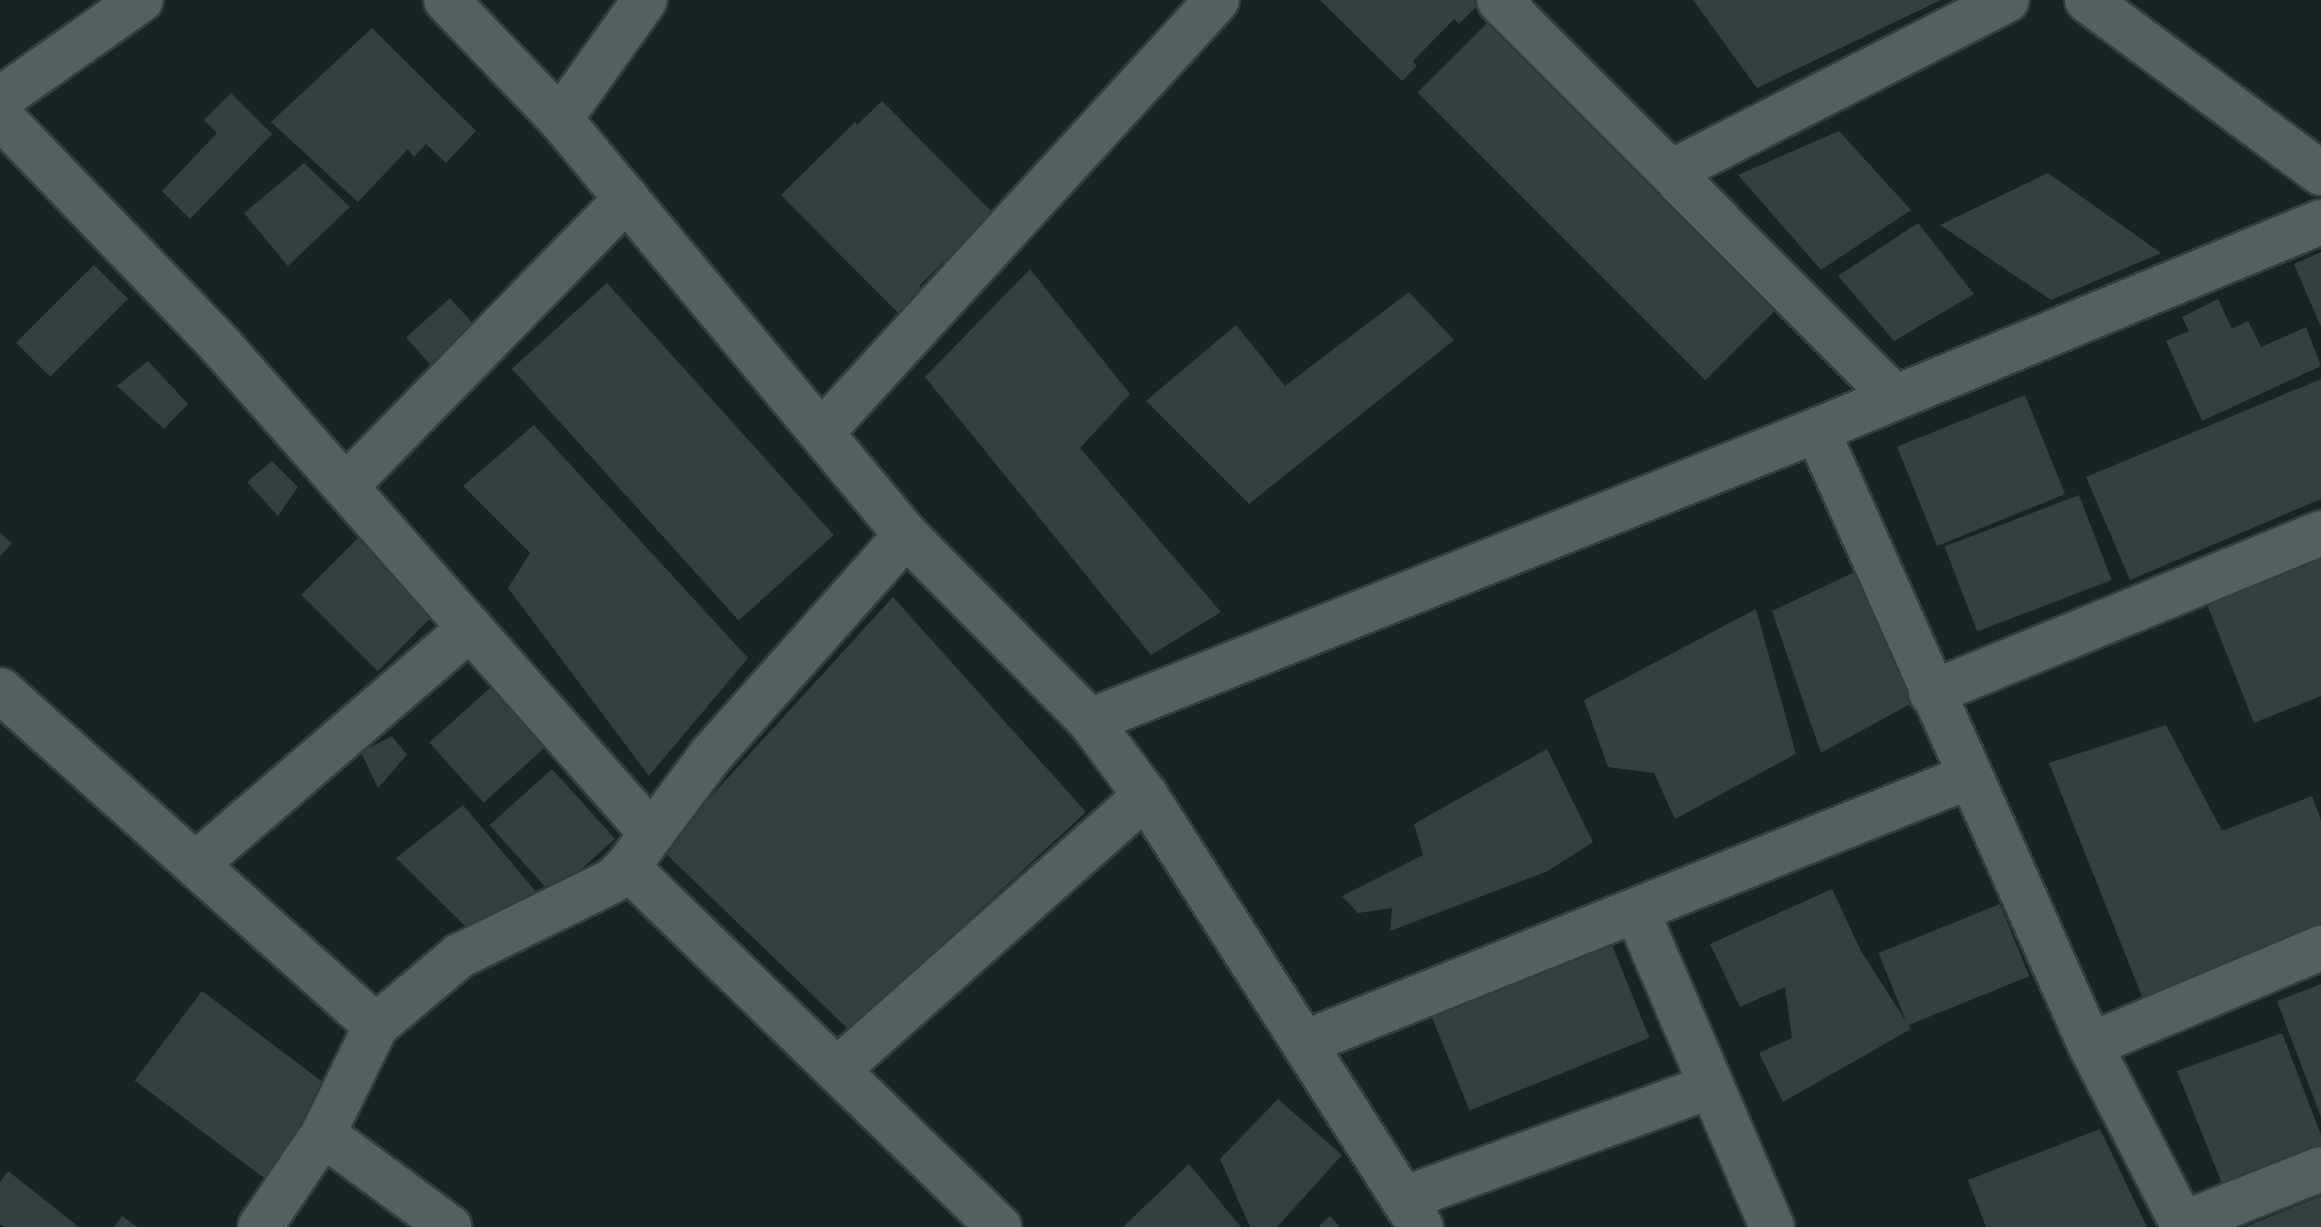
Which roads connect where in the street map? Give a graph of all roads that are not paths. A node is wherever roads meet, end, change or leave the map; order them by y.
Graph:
1 (141, 0) edge
2 (446, 0) edge
3 (645, 0) edge
4 (1217, 0) edge
5 (1499, 0) edge
6 (2007, 0) edge
7 (2087, 0) edge
8 (0, 99) edge
9 (0, 116) edge
10 (560, 119) junction
11 (1671, 172) junction
12 (2321, 173) edge
13 (627, 198) junction
14 (2321, 222) edge
15 (1894, 397) junction
16 (1817, 430) junction
17 (822, 432) junction
18 (346, 486) junction
19 (2321, 533) edge
20 (906, 535) junction
21 (470, 628) junction
22 (0, 690) edge
23 (1931, 693) junction
24 (1090, 721) junction
25 (1971, 776) junction
26 (1146, 796) junction
27 (639, 850) junction
28 (196, 864) junction
29 (1637, 912) junction
30 (2321, 948) edge
31 (376, 1026) junction
32 (1304, 1043) junction
33 (2090, 1045) junction
34 (838, 1069) junction
35 (1709, 1087) junction
36 (323, 1134) junction
37 (2321, 1169) edge
38 (1412, 1213) edge
39 (2183, 1226) edge
40 (260, 1227) edge
41 (449, 1227) edge
42 (999, 1227) edge
43 (1772, 1227) edge

1 - 8 street
2 - 10 street
3 - 10 street
4 - 17 street
5 - 11 street
6 - 11 street
7 - 12 street
9 - 18 street
10 - 13 street
11 - 15 street
13 - 17 street
13 - 18 street
14 - 15 street
15 - 16 street
16 - 23 street
16 - 24 street
17 - 20 street
18 - 21 street
19 - 23 street
20 - 24 street
20 - 27 street
21 - 27 street
21 - 28 street
22 - 28 street
23 - 25 street
24 - 26 street
25 - 29 street
25 - 33 street
26 - 32 street
26 - 34 street
27 - 31 street
27 - 34 street
28 - 31 street
29 - 32 street
29 - 35 street
30 - 33 street
31 - 36 street
32 - 38 street
33 - 39 street
34 - 42 street
35 - 38 street
35 - 43 street
36 - 40 street
36 - 41 street
37 - 39 street

